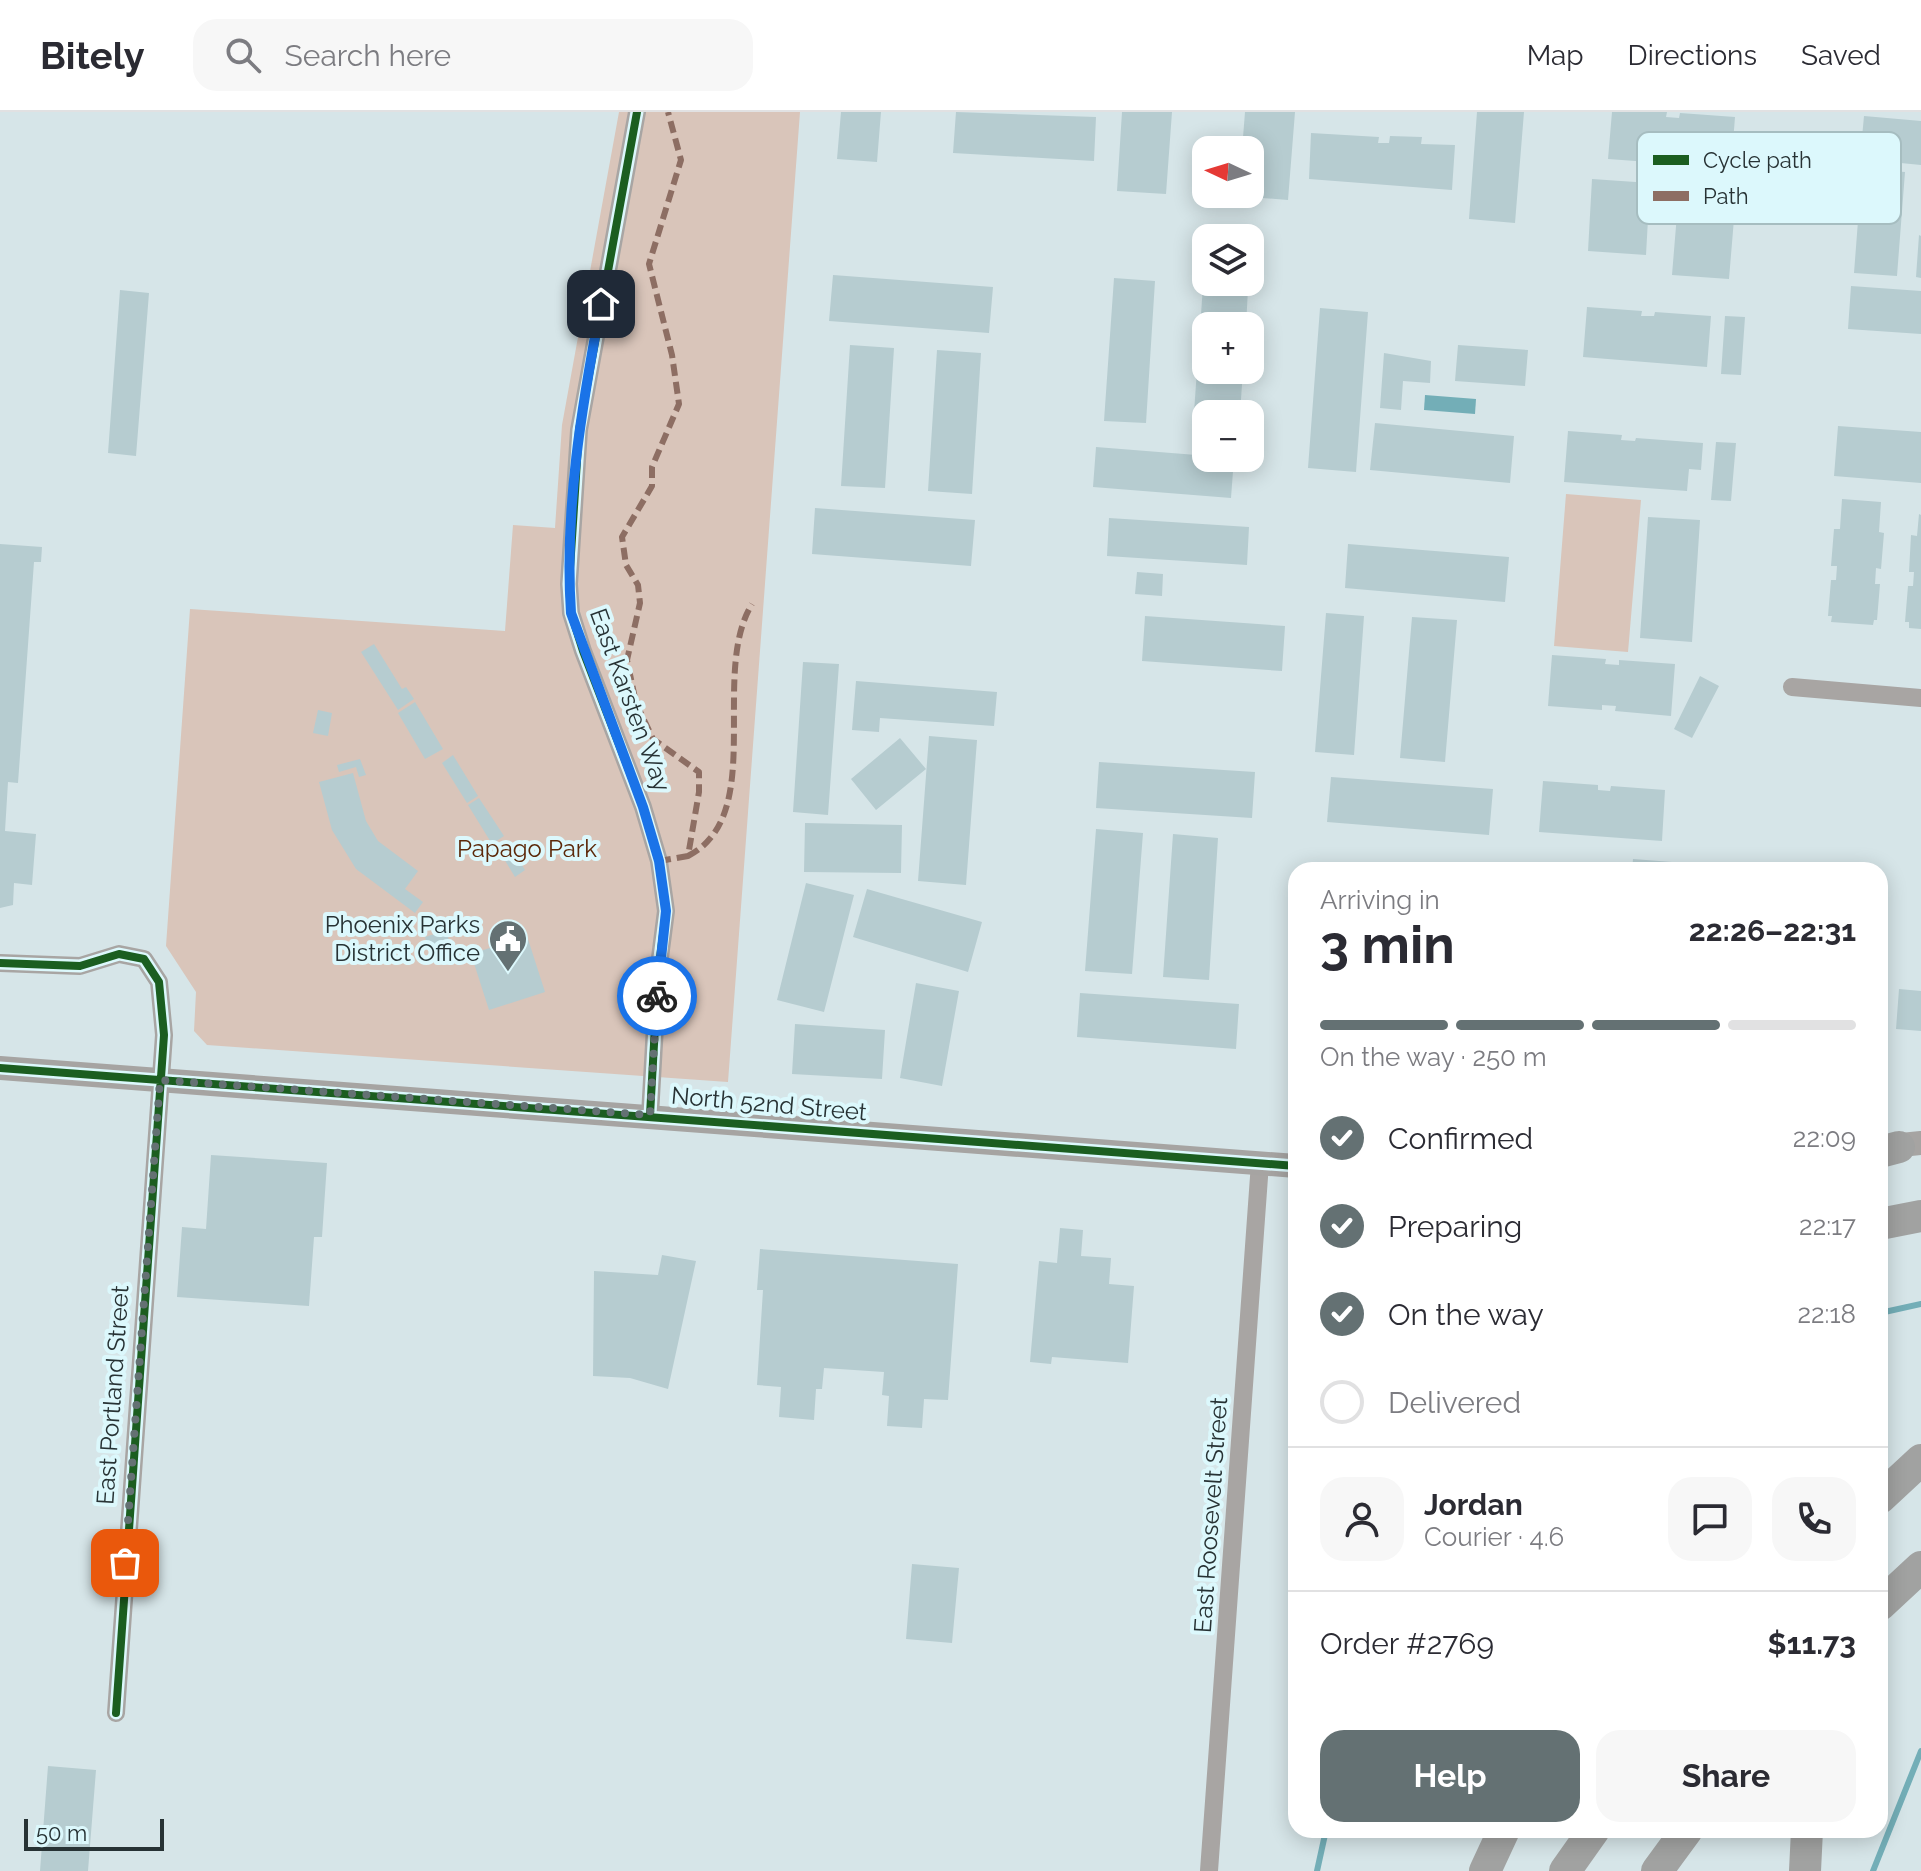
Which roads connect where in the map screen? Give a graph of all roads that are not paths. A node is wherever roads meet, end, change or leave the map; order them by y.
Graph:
1 (637, 112) edge
2 (1792, 687) dead end
3 (1921, 698) edge
4 (0, 963) edge
5 (0, 1068) edge
6 (160, 1080) junction
7 (650, 1115) junction
8 (1260, 1163) junction
9 (1288, 1165) edge
10 (1888, 1213) edge
11 (1921, 1215) edge
12 (1888, 1222) edge
13 (1921, 1460) edge
14 (1888, 1491) edge
15 (1921, 1567) edge
16 (1888, 1598) edge
17 (116, 1713) dead end
18 (1500, 1838) edge
19 (1588, 1838) edge
20 (1681, 1838) edge
21 (1807, 1838) edge
22 (1209, 1871) edge
23 (1485, 1871) edge
24 (1565, 1871) edge
25 (1657, 1871) edge
26 (1805, 1871) edge

1 - 7 street, East Karsten Way
2 - 3 street
4 - 6 street, East Portland Street
5 - 6 main road, North 52nd Street
6 - 7 main road, North 52nd Street
6 - 17 street, East Portland Street
7 - 8 main road, North 52nd Street
8 - 9 main road, North 52nd Street
8 - 22 street, East Roosevelt Street
10 - 11 main road
11 - 12 highway
13 - 14 highway
15 - 16 highway
18 - 23 highway
19 - 24 highway
20 - 25 highway
21 - 26 highway

